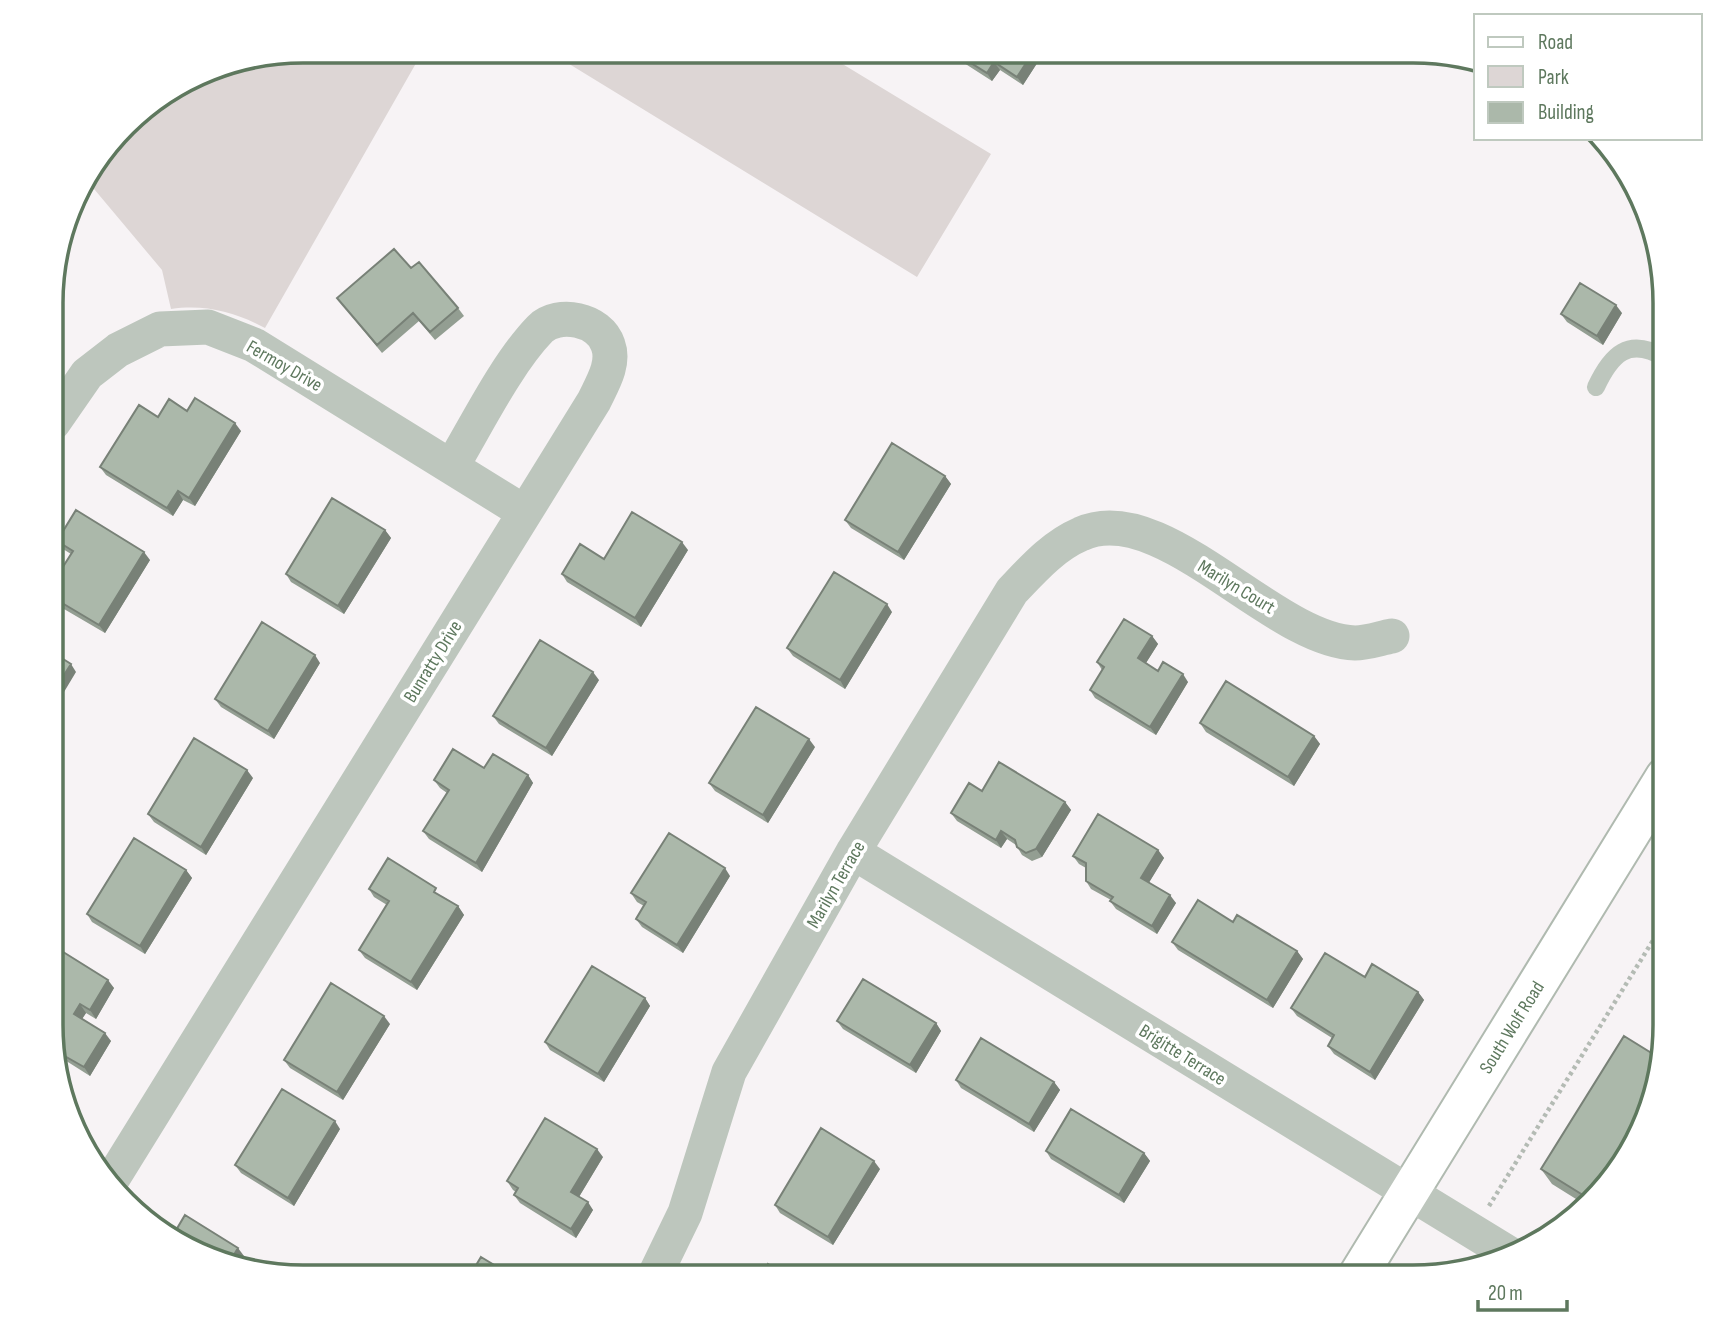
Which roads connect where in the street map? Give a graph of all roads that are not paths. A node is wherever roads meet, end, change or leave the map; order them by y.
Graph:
1 (1653, 352) edge
2 (1596, 387) dead end
3 (63, 408) edge
4 (452, 466) junction
5 (524, 512) junction
6 (1083, 533) joint
7 (1392, 636) dead end
8 (1652, 798) edge
9 (853, 852) junction
10 (115, 1174) edge
11 (1409, 1193) junction
12 (1500, 1248) edge
13 (660, 1264) edge
14 (1364, 1265) edge

1 - 2 lane
3 - 4 street, Fermoy Drive
4 - 5 street, Fermoy Drive
4 - 5 street, Bunratty Drive
5 - 10 street, Bunratty Drive
6 - 7 street, Marilyn Court
6 - 9 street, Marilyn Terrace
8 - 11 main road, South Wolf Road
9 - 11 street, Brigitte Terrace
9 - 13 street, Marilyn Terrace
11 - 12 street, Brigitte Terrace
11 - 14 main road, South Wolf Road

